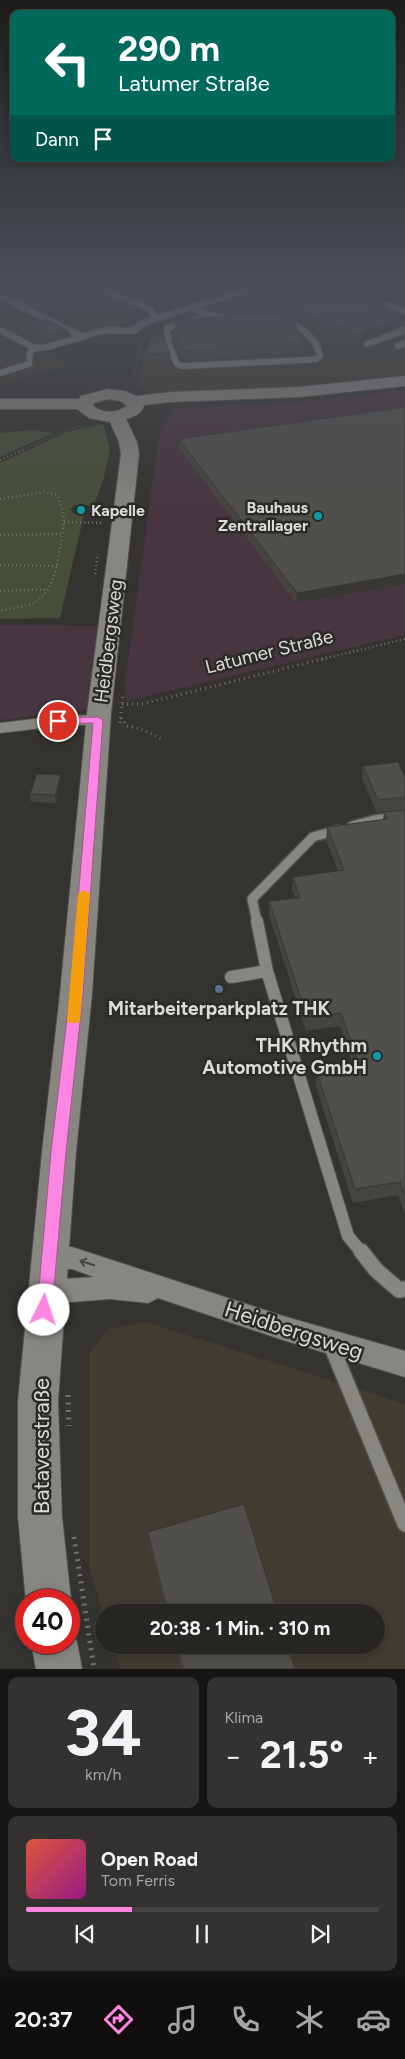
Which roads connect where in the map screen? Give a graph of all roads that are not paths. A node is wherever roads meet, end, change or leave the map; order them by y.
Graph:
1 (29, 363) edge
2 (177, 363) edge
3 (246, 363) edge
4 (0, 373) edge
5 (405, 381) edge
6 (135, 401) junction
7 (0, 404) edge
8 (84, 404) junction
9 (116, 416) junction
10 (114, 714) junction
11 (0, 728) edge
12 (405, 816) edge
13 (267, 971) junction
14 (231, 978) dead end
15 (47, 1275) junction
16 (405, 1289) edge
17 (184, 1294) junction
18 (330, 1342) junction
19 (405, 1364) edge
20 (404, 1518) edge
21 (47, 1589) edge
22 (56, 1654) edge
23 (59, 1669) edge

1 - 4 lane
2 - 3 lane
5 - 6 street
6 - 8 street
6 - 9 street
7 - 8 street
8 - 9 street
9 - 10 street, Heidbergsweg
10 - 11 street
10 - 15 street, Heidbergsweg
12 - 13 lane
13 - 14 lane
13 - 16 lane
15 - 17 street, Heidbergsweg
17 -> 15 street, Heidbergsweg
15 - 21 street, Bataverstraße
17 - 18 street, Heidbergsweg
18 - 19 street, Heidbergsweg
18 - 20 lane
22 - 23 street

